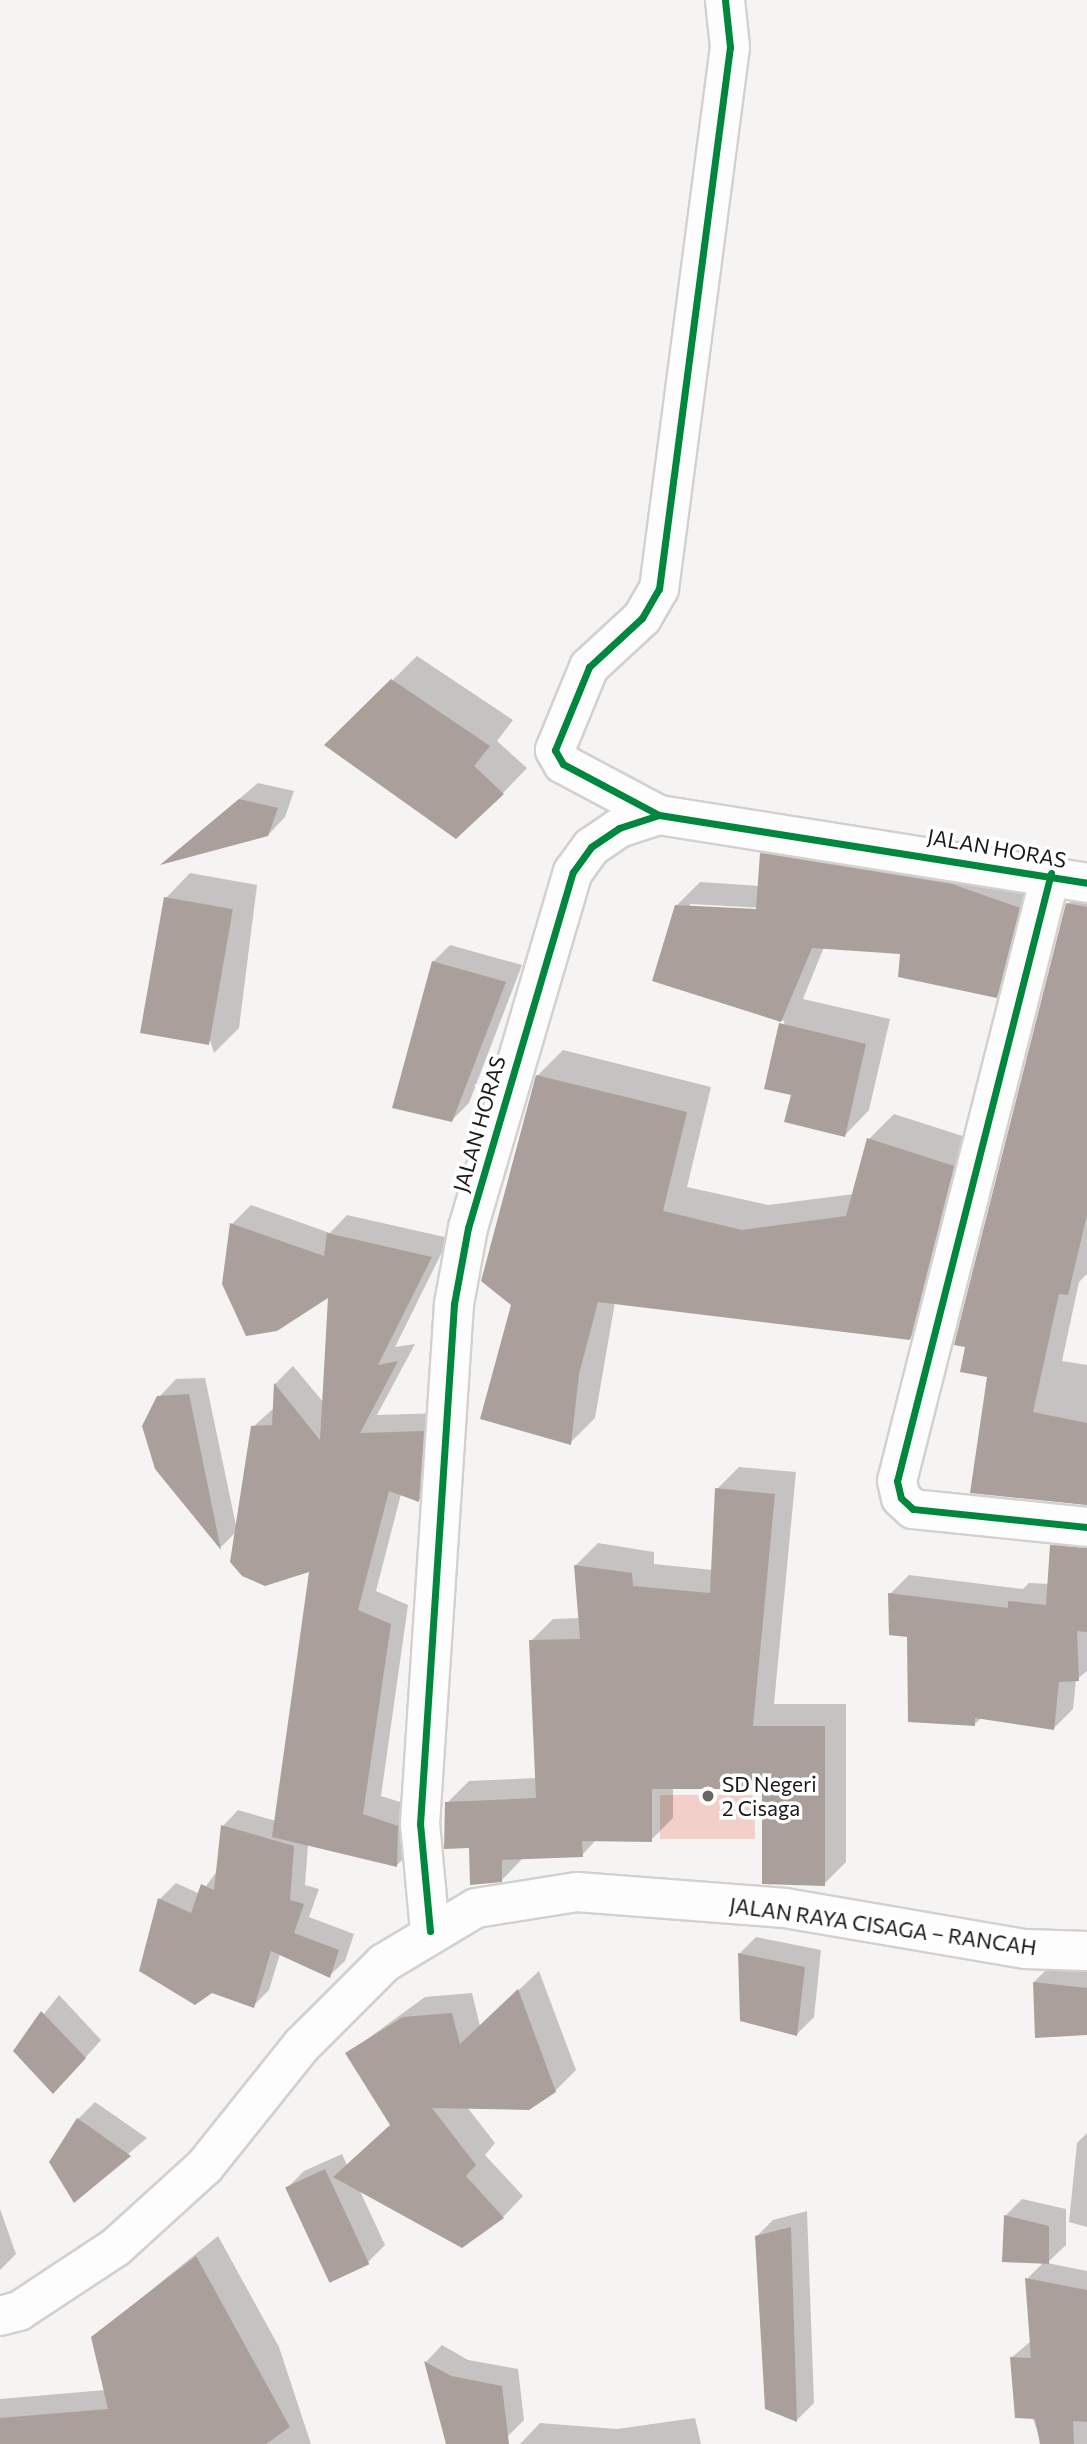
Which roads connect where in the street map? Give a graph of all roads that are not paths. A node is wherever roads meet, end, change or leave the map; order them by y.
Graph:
1 (725, 0) edge
2 (659, 815) junction
3 (1051, 873) junction
4 (1087, 883) edge
5 (1087, 1527) edge
6 (430, 1931) junction
7 (1087, 1951) edge
8 (0, 2316) edge

1 - 2 street
2 - 3 street, JALAN HORAS
2 - 6 street, JALAN HORAS
3 - 4 street, JALAN HORAS
3 - 5 street
6 - 7 street, JALAN RAYA CISAGA – RANCAH
6 - 8 street, JALAN RAYA CISAGA – RANCAH

